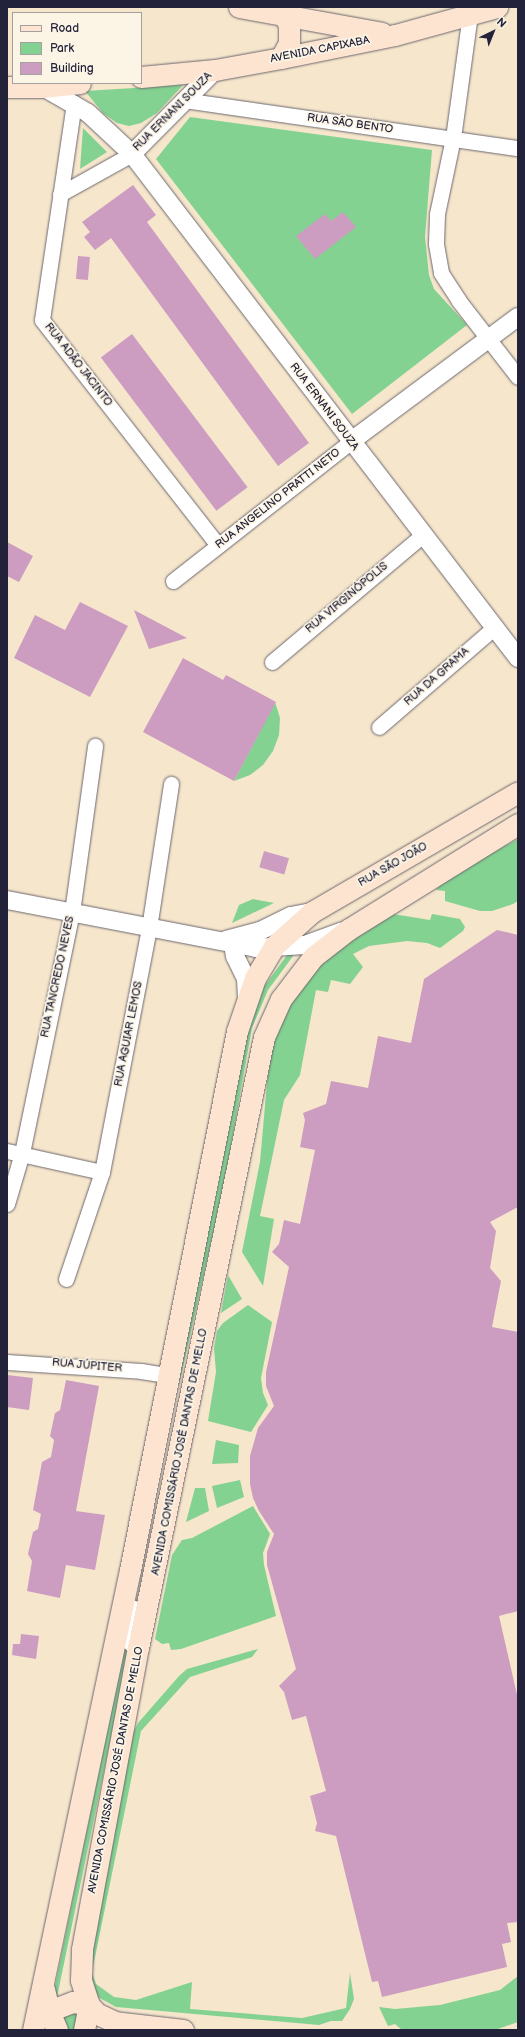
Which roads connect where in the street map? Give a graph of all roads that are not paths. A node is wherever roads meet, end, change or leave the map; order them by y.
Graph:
1 (239, 7) edge
2 (497, 7) edge
3 (286, 12) edge
4 (470, 14) junction
5 (395, 35) junction
6 (281, 58) junction
7 (215, 70) junction
8 (142, 77) edge
9 (71, 84) edge
10 (7, 87) edge
11 (44, 87) junction
12 (183, 100) junction
13 (74, 103) junction
14 (157, 127) junction
15 (112, 134) junction
16 (453, 138) junction
17 (518, 148) edge
18 (132, 154) junction
19 (60, 194) junction
20 (518, 317) edge
21 (490, 339) junction
22 (518, 377) edge
23 (350, 442) junction
24 (423, 535) junction
25 (218, 545) junction
26 (173, 582) dead end
27 (496, 627) junction
28 (518, 658) edge
29 (272, 662) dead end
30 (379, 726) dead end
31 (95, 746) dead end
32 (171, 784) dead end
33 (518, 792) edge
34 (518, 824) edge
35 (518, 832) edge
36 (495, 839) junction
37 (7, 900) edge
38 (72, 912) junction
39 (312, 912) junction
40 (149, 928) junction
41 (349, 930) junction
42 (227, 942) junction
43 (274, 946) junction
44 (247, 999) junction
45 (14, 1152) edge
46 (102, 1172) junction
47 (7, 1204) edge
48 (66, 1280) dead end
49 (7, 1362) edge
50 (167, 1375) junction
51 (132, 1557) junction
52 (138, 1648) junction
53 (44, 1984) junction
54 (89, 2005) junction
55 (49, 2010) junction
56 (33, 2030) edge
57 (57, 2030) edge
58 (84, 2030) edge
59 (184, 2030) edge

1 - 3 main road
2 - 4 main road, AVENIDA CAPIXABA
3 - 5 main road
3 - 6 main road
4 - 5 main road, AVENIDA CAPIXABA
4 - 16 street
5 - 6 main road, AVENIDA CAPIXABA
6 - 7 main road, AVENIDA CAPIXABA
7 - 8 main road, AVENIDA CAPIXABA
7 - 12 street, RUA ERNANI SOUZA
9 - 11 main road
10 - 11 main road
11 - 13 street, RUA ERNANI SOUZA
12 - 14 street, RUA ERNANI SOUZA
12 - 16 street, RUA SÃO BENTO
13 - 15 street, RUA ERNANI SOUZA
13 - 19 street, RUA ADÃO JACINTO
14 - 15 street
14 - 18 street, RUA ERNANI SOUZA
15 - 18 street, RUA ERNANI SOUZA
16 - 17 street, RUA SÃO BENTO
16 - 21 street
18 - 19 street
18 - 23 street, RUA ERNANI SOUZA
19 - 25 street, RUA ADÃO JACINTO
20 - 21 street, RUA ANGELINO PRATTI NETO
21 - 22 street
21 - 23 street, RUA ANGELINO PRATTI NETO
23 - 24 street, RUA ERNANI SOUZA
23 - 25 street, RUA ANGELINO PRATTI NETO
24 - 27 street, RUA ERNANI SOUZA
24 - 29 street, RUA VIRGINÓPOLIS
25 - 26 street, RUA ANGELINO PRATTI NETO
27 - 28 street, RUA ERNANI SOUZA
27 - 30 street, RUA DA GRAMA
31 - 38 street, RUA TANCREDO NEVES
32 - 40 street, RUA AGUIAR LEMOS
33 - 39 main road, RUA SÃO JOÃO
34 - 36 main road
35 - 36 street
36 - 41 main road
37 - 38 street
38 - 40 street
38 - 45 street, RUA TANCREDO NEVES
39 - 42 street
39 - 43 main road, RUA SÃO JOÃO
40 - 42 street
40 - 46 street, RUA AGUIAR LEMOS
41 - 43 street
41 - 52 main road, AVENIDA COMISSÁRIO JOSÉ DANTAS DE MELLO
42 - 43 street
42 - 44 street
43 - 44 main road
44 - 50 main road
45 - 46 street
45 - 47 street, RUA TANCREDO NEVES
46 - 48 street, RUA AGUIAR LEMOS
49 - 50 street, RUA JÚPITER
50 - 51 main road
51 - 52 street
51 - 53 main road
52 - 54 main road, AVENIDA COMISSÁRIO JOSÉ DANTAS DE MELLO
53 - 55 main road
53 - 56 main road
54 - 55 main road
54 - 58 main road
54 - 59 main road
55 - 57 main road

